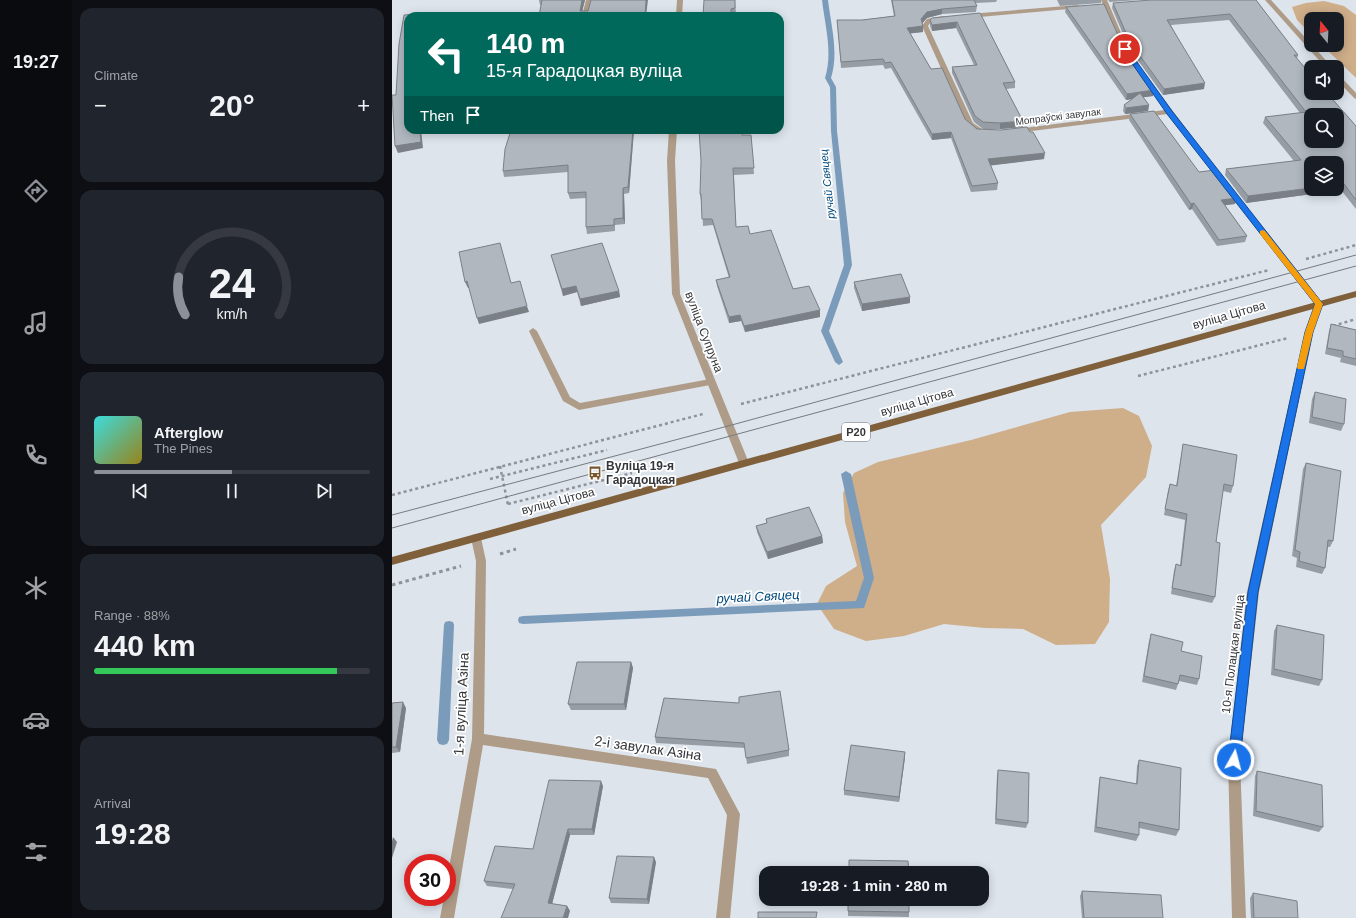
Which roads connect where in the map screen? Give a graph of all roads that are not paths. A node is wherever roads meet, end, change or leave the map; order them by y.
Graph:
1 (589, 0) edge
2 (680, 0) edge
3 (1268, 0) edge
4 (1106, 4) edge
5 (1084, 7) edge
6 (586, 12) edge
7 (679, 12) edge
8 (950, 17) edge
9 (958, 17) edge
10 (1323, 60) edge
11 (1134, 62) edge
12 (1143, 74) edge
13 (1344, 83) edge
14 (1356, 96) edge
15 (1169, 112) junction
16 (986, 132) edge
17 (1008, 132) edge
18 (673, 134) edge
19 (1356, 294) edge
20 (1319, 304) junction
21 (533, 330) dead end
22 (710, 382) junction
23 (744, 463) junction
24 (476, 538) junction
25 (392, 561) edge
26 (478, 739) junction
27 (447, 918) edge
28 (723, 918) edge
29 (1239, 918) edge

1 - 6 street
2 - 7 street
3 - 10 street
4 - 11 street
5 - 9 street
8 - 16 street
12 - 15 street
13 - 14 street
15 - 17 street, Мопраўскі завулак
15 - 20 street
18 - 22 street, вуліца Супруна
19 - 20 main road, вуліца Цітова / Р20
20 - 23 main road, вуліца Цітова / Р20
20 - 29 street, 10-я Полацкая вуліца
21 - 22 street
22 - 23 street, вуліца Супруна
23 - 24 main road, вуліца Цітова / Р20
24 - 25 main road, вуліца Цітова / Р20
24 - 26 street, 1-я вуліца Азіна
26 - 27 street, 1-я вуліца Азіна
26 - 28 street, 2-і завулак Азіна

